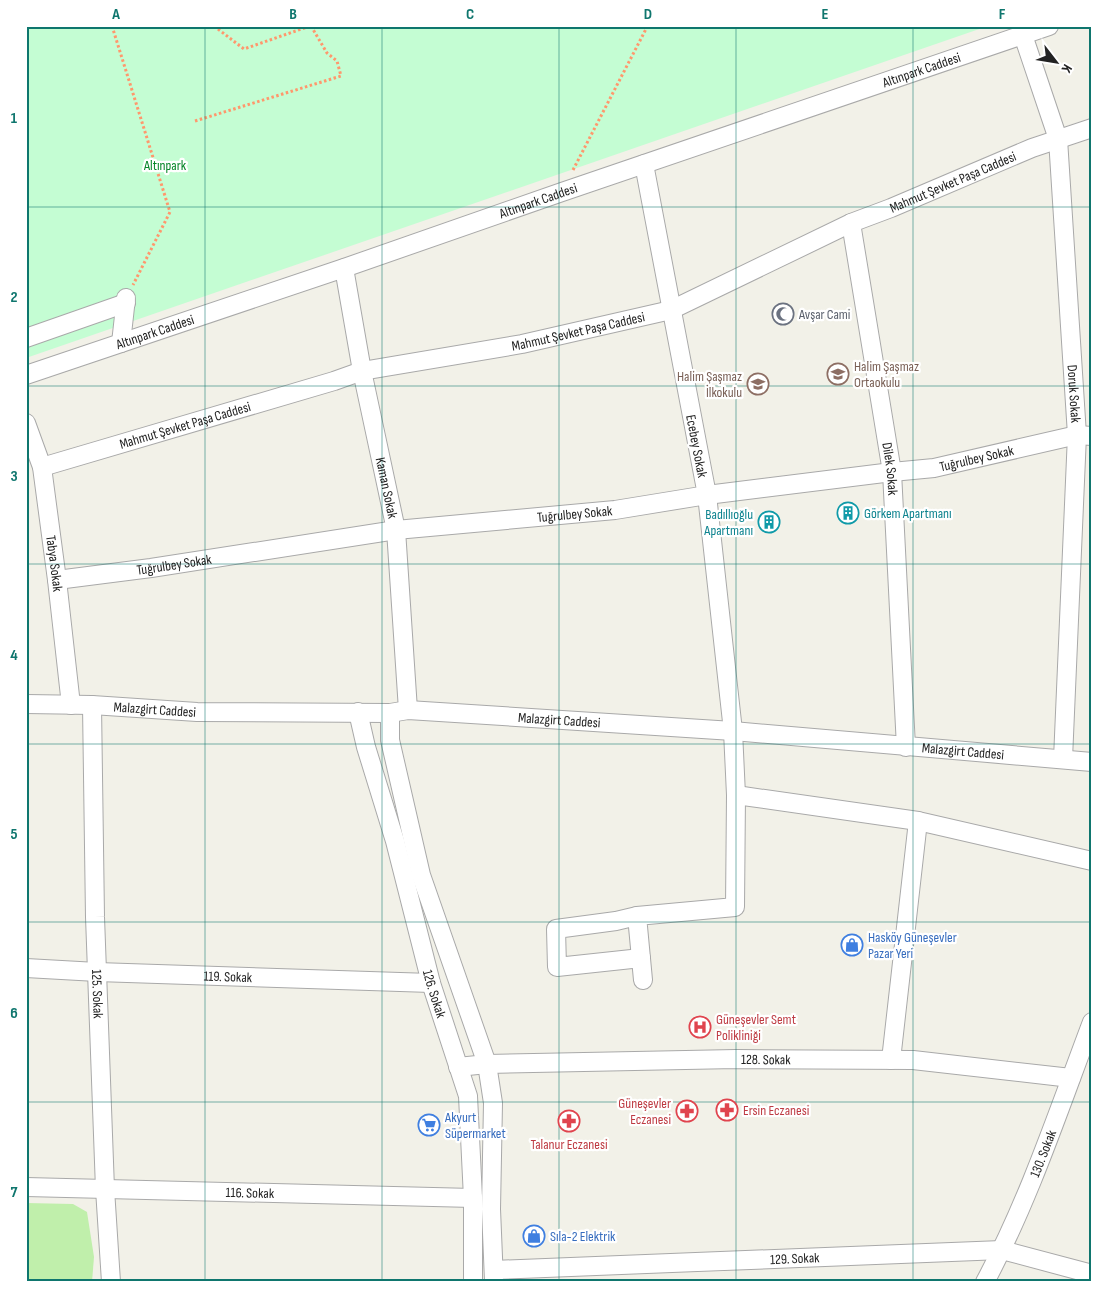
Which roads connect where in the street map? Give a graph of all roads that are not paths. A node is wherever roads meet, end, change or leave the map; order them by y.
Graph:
1 (1049, 26) edge
2 (1023, 35) junction
3 (1092, 128) edge
4 (1058, 139) junction
5 (644, 164) junction
6 (850, 223) junction
7 (344, 268) junction
8 (670, 310) junction
9 (26, 338) edge
10 (121, 343) junction
11 (362, 371) junction
12 (26, 375) edge
13 (26, 423) edge
14 (1084, 436) edge
15 (42, 467) junction
16 (892, 472) junction
17 (707, 495) junction
18 (396, 530) junction
19 (57, 580) junction
20 (26, 704) edge
21 (71, 705) junction
22 (92, 705) junction
23 (408, 710) junction
24 (358, 712) junction
25 (390, 713) junction
26 (733, 731) junction
27 (906, 747) junction
28 (1063, 759) junction
29 (1092, 762) edge
30 (736, 795) junction
31 (918, 821) junction
32 (1092, 861) edge
33 (638, 916) junction
34 (641, 958) junction
35 (26, 968) edge
36 (97, 972) junction
37 (643, 980) dead end
38 (431, 983) junction
39 (1092, 1022) edge
40 (891, 1060) junction
41 (487, 1064) junction
42 (458, 1067) junction
43 (1071, 1078) junction
44 (26, 1187) edge
45 (105, 1189) junction
46 (473, 1198) junction
47 (1002, 1250) junction
48 (1092, 1274) edge
49 (494, 1276) edge
50 (111, 1282) edge
51 (473, 1282) edge
52 (985, 1282) edge

1 - 2 street, Altınpark Caddesi
2 - 4 street, Doruk Sokak
2 - 5 street, Altınpark Caddesi
3 - 4 street, Mahmut Şevket Paşa Caddesi
4 - 6 street, Mahmut Şevket Paşa Caddesi
4 - 14 street, Doruk Sokak
5 - 7 street, Altınpark Caddesi
5 - 8 street, Ecebey Sokak
6 - 8 street, Mahmut Şevket Paşa Caddesi
6 - 16 street, Dilek Sokak
7 - 10 street, Altınpark Caddesi
7 - 11 street, Kaman Sokak
8 - 11 street, Mahmut Şevket Paşa Caddesi
8 - 17 street, Ecebey Sokak
9 - 10 street
10 - 12 street, Altınpark Caddesi
11 - 15 street, Mahmut Şevket Paşa Caddesi
11 - 18 street, Kaman Sokak
13 - 15 street, Tabya Sokak
14 - 16 street, Tuğrulbey Sokak
14 - 28 street, Doruk Sokak
15 - 19 street, Tabya Sokak
16 - 17 street, Tuğrulbey Sokak
16 - 27 street, Dilek Sokak
17 - 18 street, Tuğrulbey Sokak
17 - 26 street, Ecebey Sokak
18 - 19 street, Tuğrulbey Sokak
18 - 23 street, Kaman Sokak
19 - 21 street, Tabya Sokak
20 - 21 street, Malazgirt Caddesi
21 - 22 street, Malazgirt Caddesi
22 - 24 street, Malazgirt Caddesi
22 - 36 street, 125. Sokak
23 - 25 street, Malazgirt Caddesi
23 - 26 street, Malazgirt Caddesi
24 - 25 street, Malazgirt Caddesi
24 - 38 street, 126. Sokak
25 - 41 street, 126. Sokak
26 - 27 street, Malazgirt Caddesi
26 - 30 street, Ecebey Sokak
27 - 28 street, Malazgirt Caddesi
28 - 29 street, Malazgirt Caddesi
30 - 31 street
30 - 33 street, Ecebey Sokak
31 - 32 street
31 - 40 street
33 - 34 street
33 - 34 street
34 - 37 street
35 - 36 street, 119. Sokak
36 - 38 street, 119. Sokak
36 - 45 street, 125. Sokak
38 - 42 street, 126. Sokak
39 - 43 street, 130. Sokak
40 - 41 street, 128. Sokak
40 - 43 street, 128. Sokak
41 - 42 street, 128. Sokak
41 - 49 street, 126. Sokak
42 - 46 street, 126. Sokak
43 - 47 street, 130. Sokak
44 - 45 street, 116. Sokak
45 - 46 street, 116. Sokak
45 - 50 street, 125. Sokak
46 - 51 street, 126. Sokak
47 - 48 street, 129. Sokak
47 - 49 street, 129. Sokak
47 - 52 street, 130. Sokak

